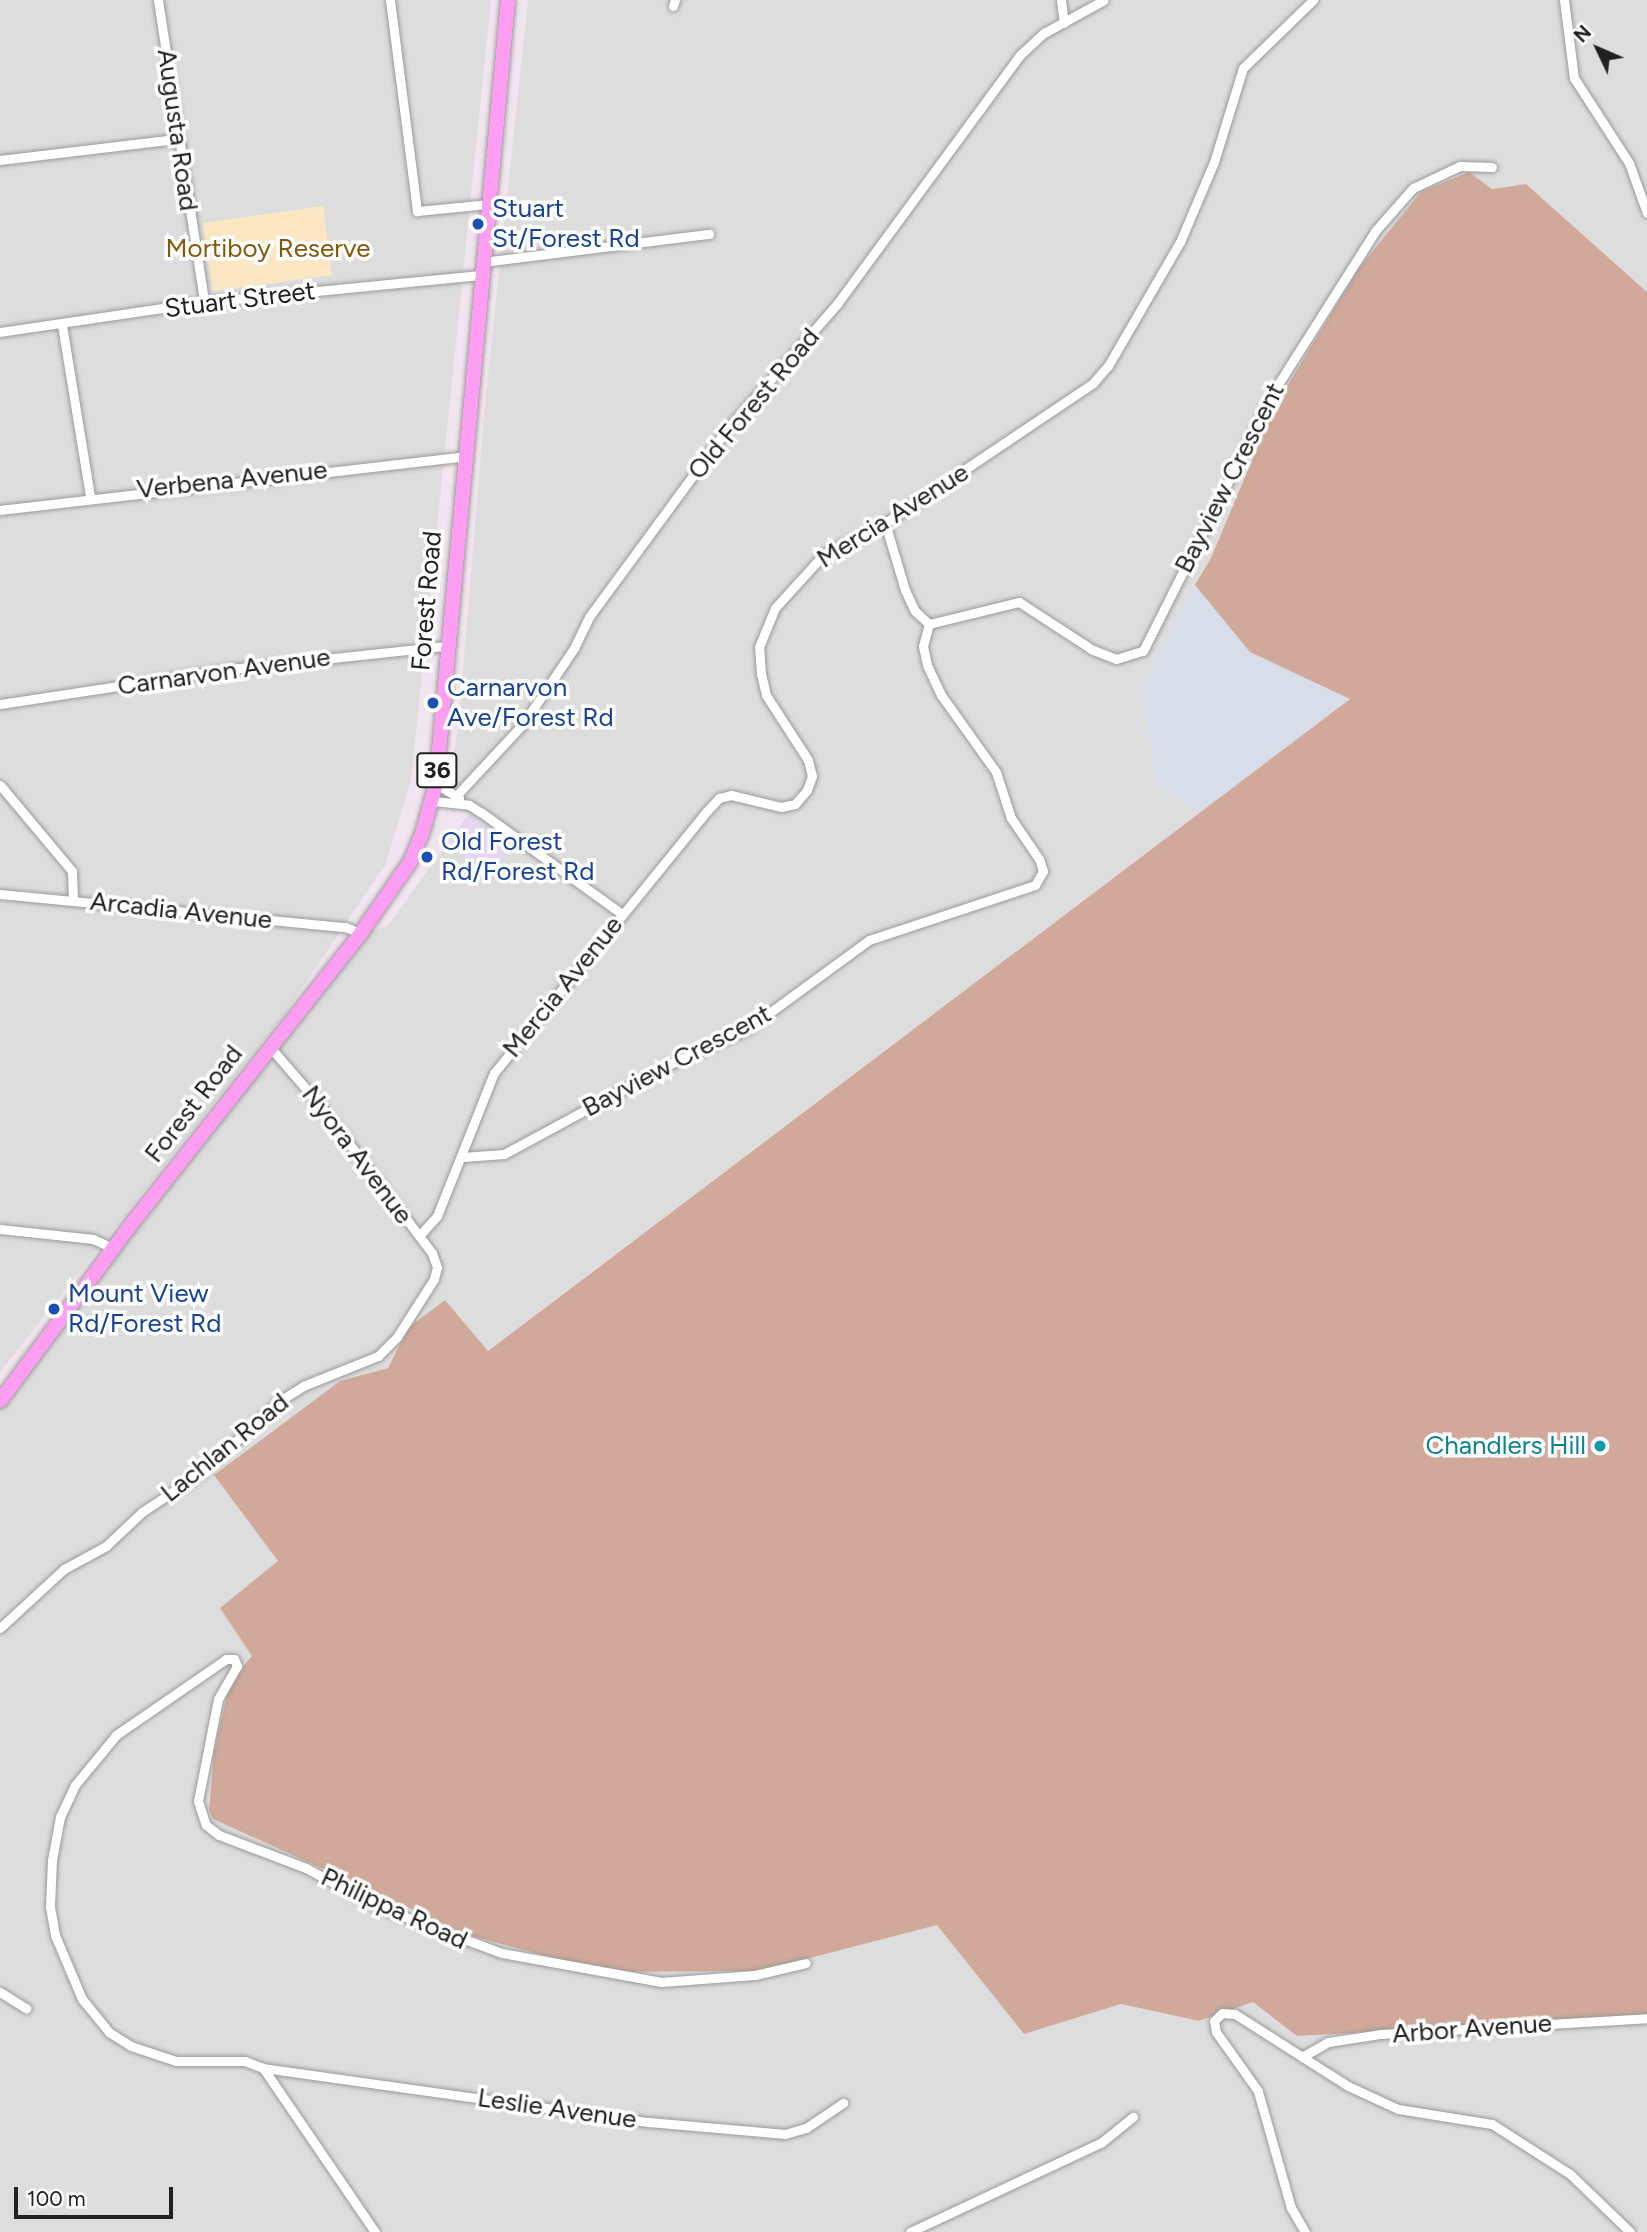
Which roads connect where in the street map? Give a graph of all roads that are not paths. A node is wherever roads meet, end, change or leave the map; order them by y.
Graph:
1 (158, 0) edge
2 (390, 0) edge
3 (508, 0) edge
4 (1061, 0) edge
5 (1104, 0) edge
6 (1313, 0) edge
7 (1564, 0) edge
8 (1064, 23) junction
9 (176, 139) junction
10 (0, 160) edge
11 (1492, 167) dead end
12 (488, 204) junction
13 (1647, 213) edge
14 (709, 234) dead end
15 (482, 268) junction
16 (204, 302) junction
17 (62, 325) junction
18 (0, 332) edge
19 (465, 456) junction
20 (90, 496) junction
21 (0, 510) edge
22 (885, 523) junction
23 (929, 624) junction
24 (447, 646) junction
25 (0, 704) edge
26 (436, 784) junction
27 (0, 785) edge
28 (456, 796) junction
29 (433, 801) junction
30 (469, 805) junction
31 (0, 894) edge
32 (73, 901) junction
33 (622, 914) junction
34 (361, 933) junction
35 (270, 1047) junction
36 (463, 1157) junction
37 (0, 1229) edge
38 (419, 1236) junction
39 (112, 1248) junction
40 (437, 1267) joint
41 (0, 1401) edge
42 (0, 1628) edge
43 (234, 1659) joint
44 (806, 1963) dead end
45 (0, 1992) edge
46 (26, 2008) dead end
47 (1647, 2018) edge
48 (1302, 2057) junction
49 (263, 2068) junction
50 (843, 2103) dead end
51 (1133, 2117) dead end
52 (375, 2232) edge
53 (910, 2232) edge
54 (1305, 2232) edge
55 (1630, 2232) edge

1 - 9 street, Augusta Road
2 - 12 street
3 - 12 main road, Forest Road / 36
4 - 8 street
5 - 8 street, Old Forest Road
6 - 22 street, Mercia Avenue
7 - 13 street
8 - 28 street, Old Forest Road
9 - 10 street
9 - 16 street, Augusta Road
11 - 23 street, Bayview Crescent
12 - 15 main road, Forest Road / 36
14 - 15 street, Stuart Street
15 - 16 street, Stuart Street
15 - 19 main road, Forest Road / 36
16 - 17 street, Stuart Street
17 - 18 street, Stuart Street
17 - 20 street
19 - 20 street, Verbena Avenue
19 - 24 main road, Forest Road / 36
20 - 21 street, Verbena Avenue
22 - 23 street
22 - 33 street, Mercia Avenue
23 - 36 street, Bayview Crescent
24 - 25 street, Carnarvon Avenue
24 - 26 main road, Forest Road / 36
26 - 28 street
26 - 29 main road, Forest Road / 36
27 - 32 street
28 - 30 street
29 - 30 street
29 - 34 main road, Forest Road / 36
30 - 33 street
31 - 32 street, Arcadia Avenue
32 - 34 street, Arcadia Avenue
33 - 36 street, Mercia Avenue
34 - 35 main road, Forest Road / 36
35 - 38 street, Nyora Avenue
35 - 39 main road, Forest Road / 36
36 - 38 street, Mercia Avenue
37 - 39 street
38 - 40 street, Nyora Avenue
39 - 41 main road, Forest Road / 36
40 - 42 street, Lachlan Road
43 - 44 street, Philippa Road
43 - 49 street, Leslie Avenue
45 - 46 street
47 - 48 street, Arbor Avenue
48 - 54 street
48 - 55 street
49 - 50 street, Leslie Avenue
49 - 52 street
51 - 53 street

